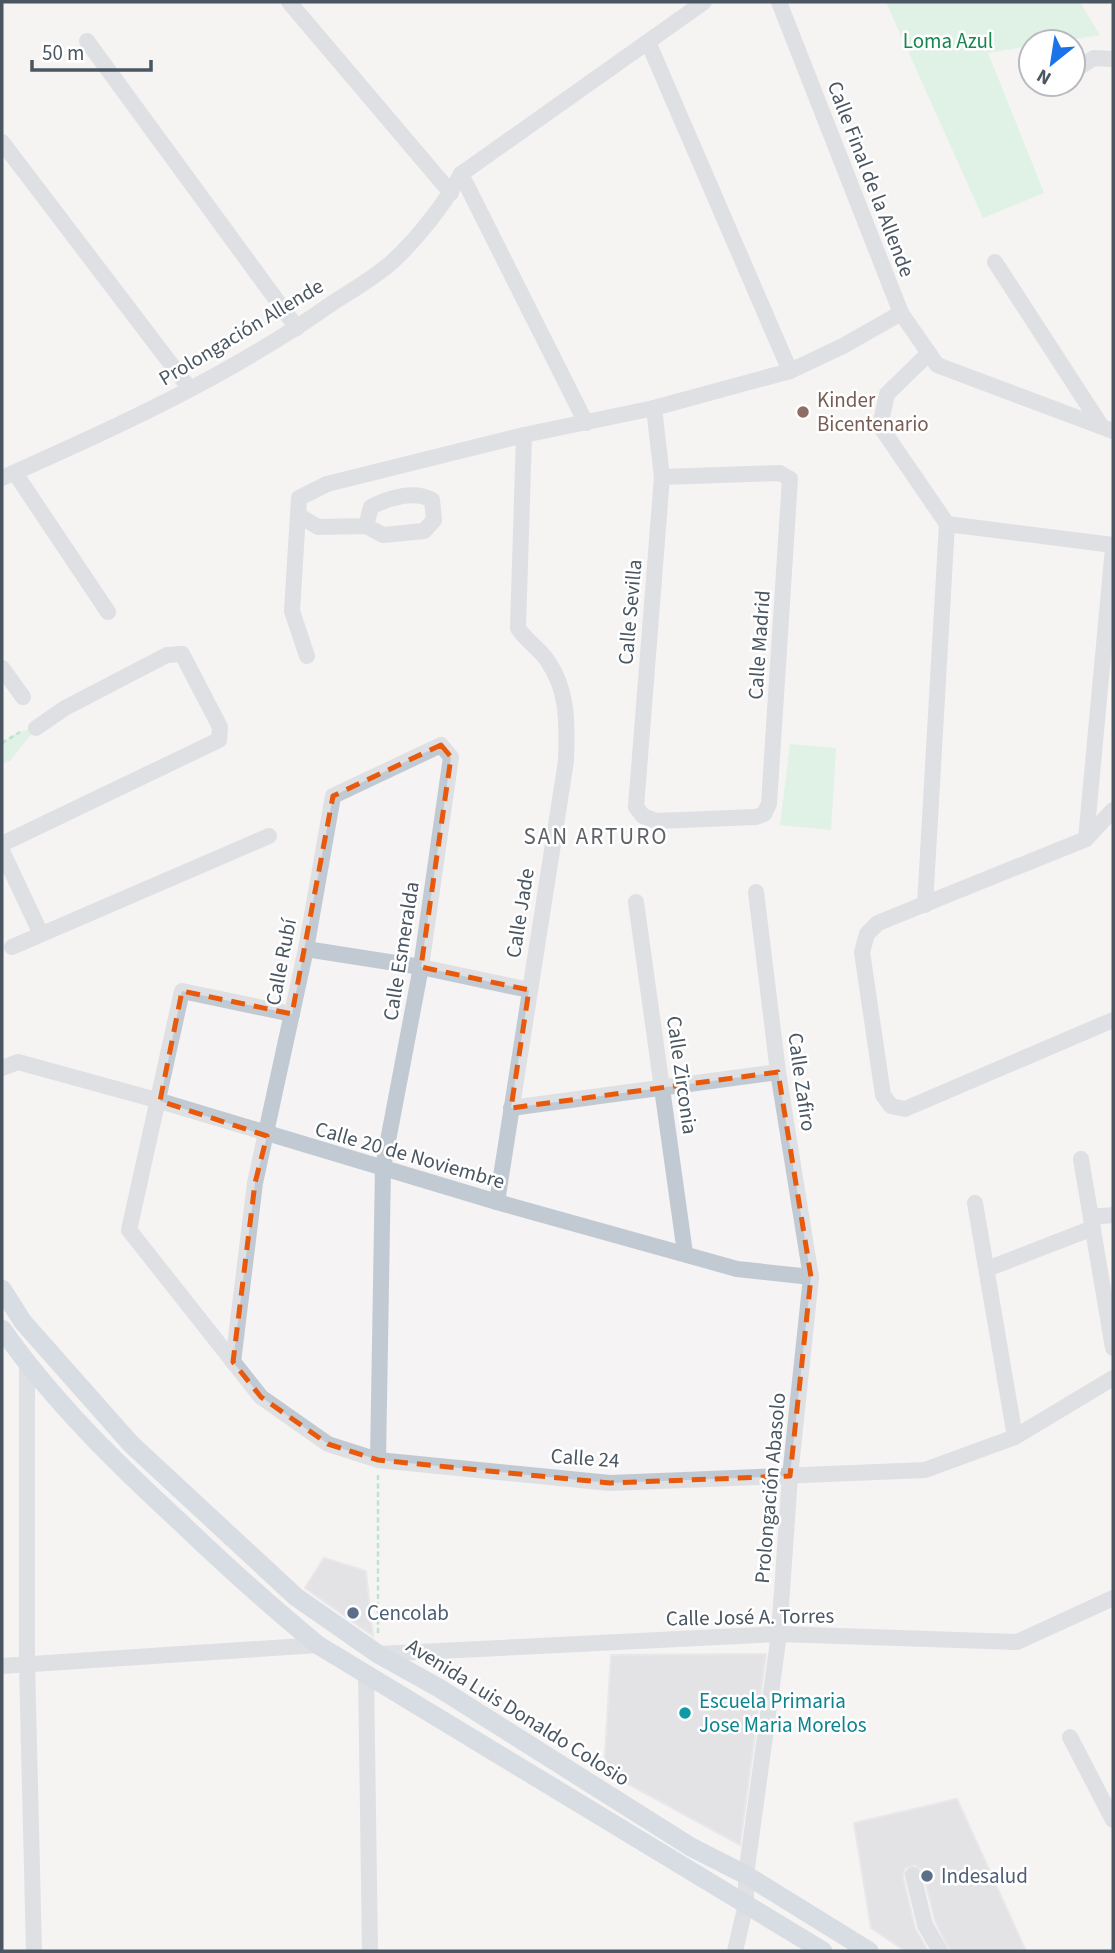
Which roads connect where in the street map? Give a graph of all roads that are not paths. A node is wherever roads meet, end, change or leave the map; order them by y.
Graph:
1 (289, 2) edge
2 (704, 2) edge
3 (779, 2) edge
4 (87, 41) dead end
5 (648, 42) junction
6 (1113, 60) edge
7 (1087, 62) edge
8 (2, 142) edge
9 (461, 174) junction
10 (451, 193) junction
11 (995, 262) dead end
12 (901, 313) junction
13 (297, 328) junction
14 (933, 359) junction
15 (790, 371) junction
16 (190, 389) junction
17 (654, 408) junction
18 (586, 423) junction
19 (1107, 428) edge
20 (524, 435) junction
21 (8, 475) edge
22 (662, 477) junction
23 (298, 515) junction
24 (947, 524) junction
25 (366, 526) dead end
26 (1113, 546) edge
27 (108, 612) dead end
28 (307, 656) dead end
29 (2, 668) edge
30 (23, 696) dead end
31 (36, 728) road end
32 (441, 745) joint
33 (1113, 810) edge
34 (764, 814) joint
35 (269, 836) dead end
36 (1086, 839) junction
37 (2, 844) edge
38 (2, 851) edge
39 (757, 892) dead end
40 (636, 902) dead end
41 (925, 905) junction
42 (41, 934) junction
43 (12, 947) dead end
44 (306, 949) junction
45 (421, 967) junction
46 (529, 990) junction
47 (292, 1014) junction
48 (1113, 1020) edge
49 (2, 1068) edge
50 (778, 1072) junction
51 (664, 1090) junction
52 (160, 1101) junction
53 (511, 1108) junction
54 (267, 1136) junction
55 (1081, 1160) dead end
56 (383, 1167) junction
57 (496, 1202) junction
58 (975, 1203) dead end
59 (1113, 1216) edge
60 (1092, 1222) junction
61 (685, 1253) junction
62 (987, 1269) junction
63 (811, 1277) junction
64 (2, 1289) edge
65 (2, 1329) edge
66 (1113, 1348) edge
67 (233, 1362) junction
68 (27, 1365) junction
69 (1113, 1378) edge
70 (1015, 1437) junction
71 (378, 1460) junction
72 (790, 1476) junction
73 (1113, 1598) edge
74 (779, 1634) junction
75 (318, 1645) junction
76 (378, 1654) junction
77 (27, 1664) junction
78 (2, 1666) edge
79 (366, 1674) junction
80 (1070, 1737) dead end
81 (1113, 1820) edge
82 (746, 1875) junction
83 (913, 1875) dead end
84 (746, 1904) junction
85 (34, 1951) edge
86 (370, 1951) edge
87 (734, 1951) edge
88 (823, 1951) edge
89 (869, 1951) edge
90 (940, 1951) edge

1 - 10 street
2 - 5 street, Prolongación Allende
3 - 12 street, Calle Final de la Allende
4 - 13 street
5 - 9 street, Prolongación Allende
5 - 15 street
6 - 7 street
8 - 16 street
9 - 10 street, Prolongación Allende
9 - 18 street
10 - 13 street, Prolongación Allende
11 - 19 street
12 - 14 street, Calle Final de la Allende
12 - 15 street
13 - 16 street, Prolongación Allende
14 - 19 street
14 - 24 street
15 - 17 street
16 - 21 street, Prolongación Allende
17 - 18 street
17 - 22 street, Calle Sevilla
18 - 20 street
20 - 23 street
20 - 46 street, Calle Jade
21 - 27 street
22 - 34 street, Calle Sevilla
22 - 34 street, Calle Madrid
23 - 25 street
23 - 28 street
24 - 26 street
24 - 41 street
26 - 36 street
29 - 30 street
31 - 37 street
32 - 44 street, Calle Rubí
32 - 45 street, Calle Esmeralda
33 - 36 street
35 - 42 street
36 - 41 street
38 - 42 street
39 - 50 street, Calle Zafiro
40 - 51 street, Calle Zirconia
41 - 48 street
42 - 43 street
44 - 45 street
44 - 47 street, Calle Rubí
45 - 46 street
45 - 56 street, Calle Esmeralda
46 - 53 street, Calle Jade
47 - 52 street
47 - 54 street, Calle Rubí
49 - 52 street, Calle 20 de Noviembre
50 - 51 street
50 - 63 street, Calle Zafiro
51 - 53 street
51 - 61 street, Calle Zirconia
52 - 54 street, Calle 20 de Noviembre
52 - 67 street, Calle 24
53 - 57 street, Calle Jade
54 - 56 street, Calle 20 de Noviembre
54 - 67 street, Calle Rubí
55 - 60 street
56 - 57 street, Calle 20 de Noviembre
56 - 71 street, Calle Esmeralda
57 - 61 street, Calle 20 de Noviembre
58 - 62 street
59 - 60 street
60 - 62 street
60 - 66 street
61 - 63 street, Calle 20 de Noviembre
62 - 70 street
63 - 72 street, Prolongación Abasolo
64 - 76 main road, Avenida Luis Donaldo Colosio
65 - 68 main road, Avenida Luis Donaldo Colosio
67 - 71 street, Calle 24
68 - 75 main road, Avenida Luis Donaldo Colosio
68 - 77 street
69 - 70 street, Calle 24
70 - 72 street, Calle 24
71 - 72 street, Calle 24
72 - 74 street, Prolongación Abasolo
73 - 74 street, Calle José A. Torres
74 - 76 street, Calle José A. Torres
74 - 82 street, Prolongación Abasolo
75 - 77 street
75 - 79 main road, Avenida Luis Donaldo Colosio
76 - 82 main road, Avenida Luis Donaldo Colosio
77 - 78 street
77 - 85 street
79 - 84 main road, Avenida Luis Donaldo Colosio
79 - 86 street
80 - 81 street
82 - 84 street, Prolongación Abasolo
82 - 89 main road, Avenida Luis Donaldo Colosio
83 - 90 street
84 - 87 street, Prolongación Abasolo
84 - 88 main road, Avenida Luis Donaldo Colosio

